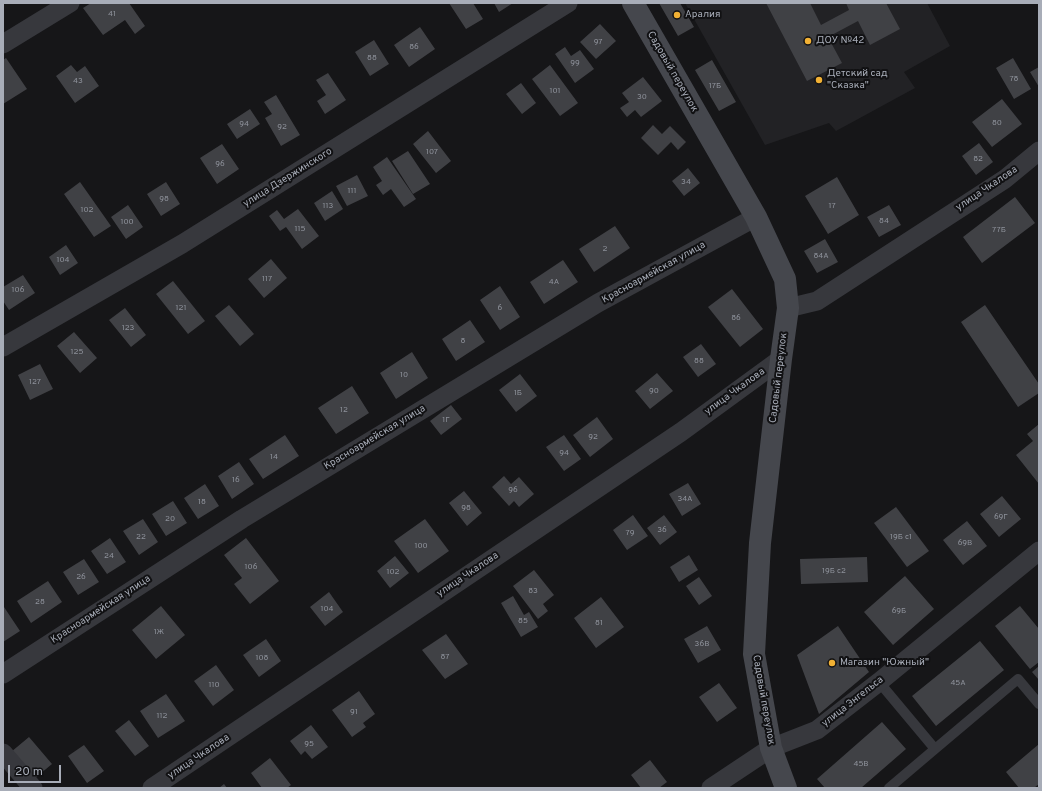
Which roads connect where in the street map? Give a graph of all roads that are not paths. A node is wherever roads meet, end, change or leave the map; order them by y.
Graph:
1 (70, 3) edge
2 (568, 3) edge
3 (633, 3) edge
4 (3, 44) edge
5 (1039, 151) edge
6 (756, 217) junction
7 (788, 308) junction
8 (3, 347) edge
9 (781, 359) junction
10 (1038, 554) edge
11 (3, 674) edge
12 (879, 682) junction
13 (1039, 704) edge
14 (771, 748) junction
15 (935, 749) junction
16 (3, 753) edge
17 (33, 788) edge
18 (152, 788) edge
19 (711, 788) edge
20 (786, 788) edge
21 (889, 788) edge

1 - 4 street
2 - 8 street, улица Дзержинского
3 - 6 street, Садовый переулок
5 - 7 street, улица Чкалова
6 - 7 street, Садовый переулок
6 - 11 street, Красноармейская улица
7 - 9 street, Садовый переулок
9 - 14 street, Садовый переулок
9 - 18 street, улица Чкалова
10 - 12 street, улица Энгельса
12 - 14 street, улица Энгельса
12 - 15 lane
13 - 15 lane
14 - 19 street, улица Энгельса
14 - 20 street, Садовый переулок
15 - 21 lane
16 - 17 street

